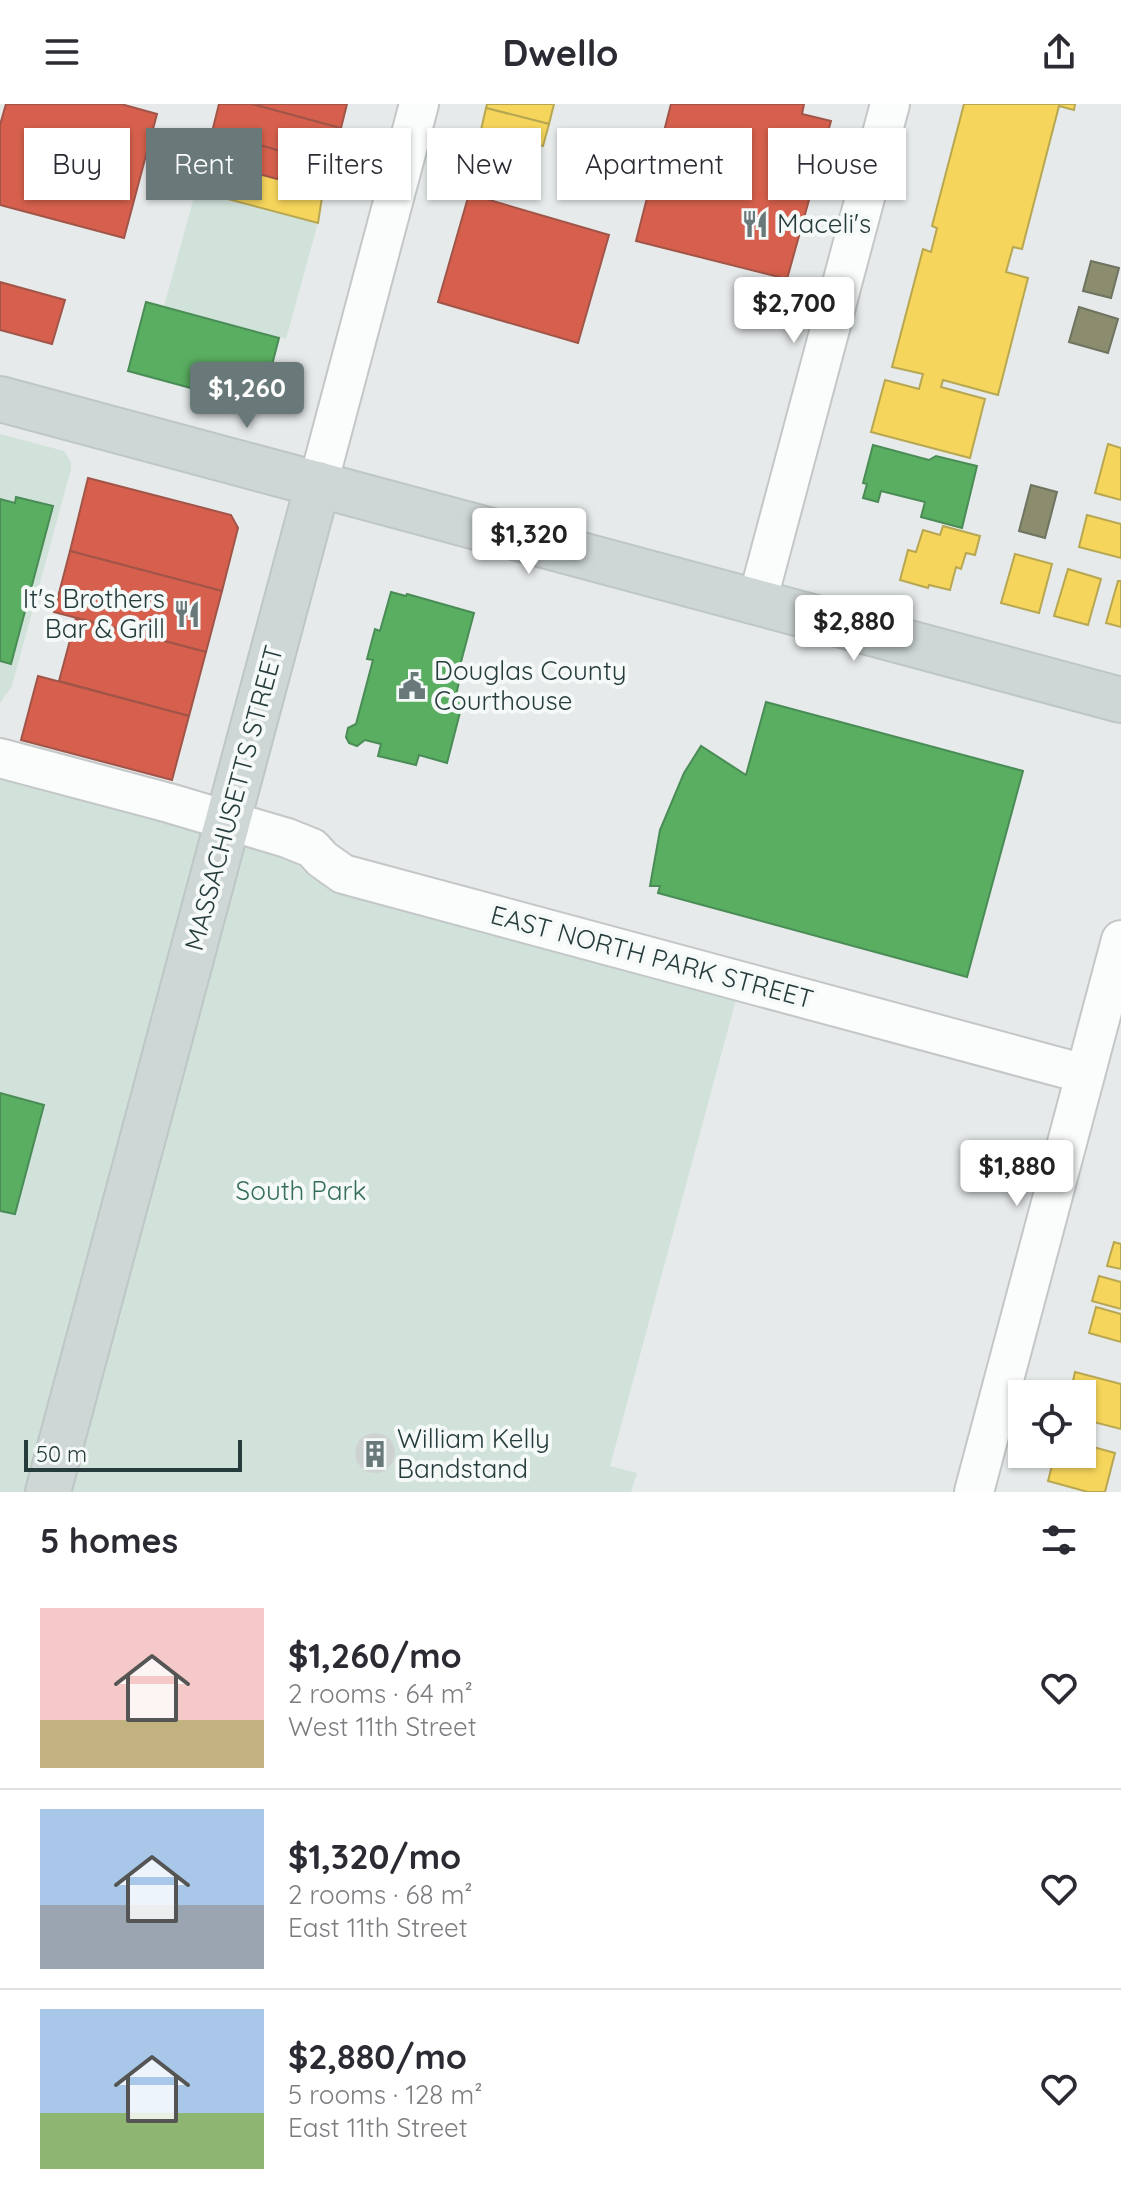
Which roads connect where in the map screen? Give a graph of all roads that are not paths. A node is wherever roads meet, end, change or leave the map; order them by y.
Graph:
1 (419, 104) edge
2 (890, 104) edge
3 (0, 399) edge
4 (318, 484) junction
5 (757, 602) junction
6 (1121, 700) edge
7 (0, 758) edge
8 (228, 821) junction
9 (1121, 940) edge
10 (1085, 1074) junction
11 (48, 1492) edge
12 (974, 1492) edge

1 - 4 street, MASSACHUSETTS STREET
2 - 5 street
3 - 4 main road
4 - 5 main road
4 - 8 main road, MASSACHUSETTS STREET
5 - 6 main road
7 - 8 street, EAST NORTH PARK STREET
8 - 10 street, EAST NORTH PARK STREET
8 - 11 main road, MASSACHUSETTS STREET
9 - 10 street
10 - 12 street

